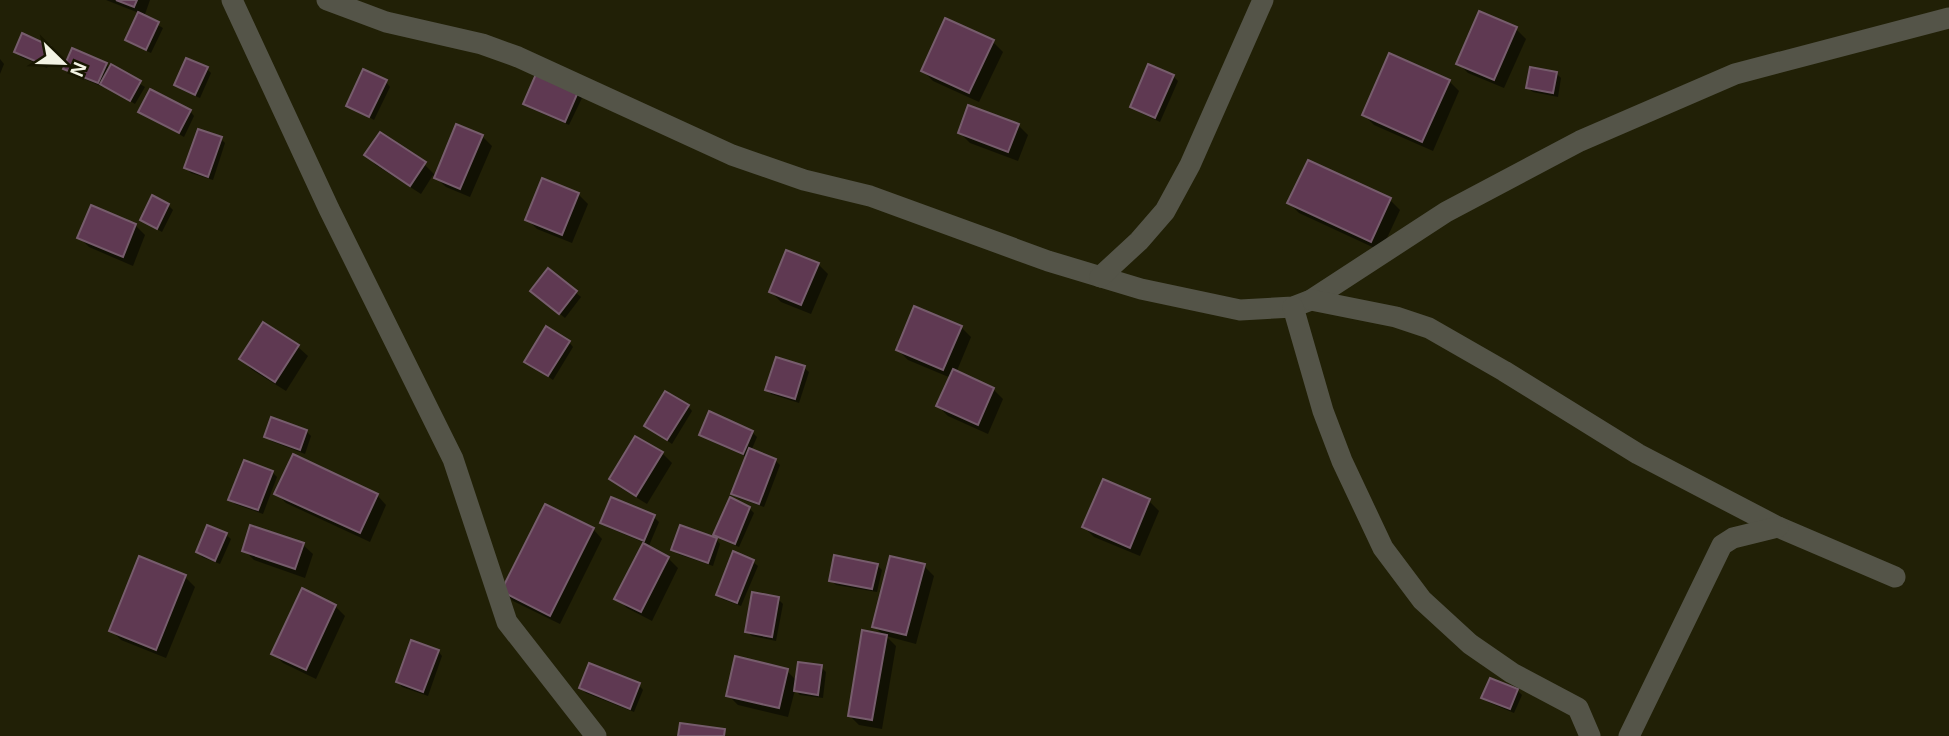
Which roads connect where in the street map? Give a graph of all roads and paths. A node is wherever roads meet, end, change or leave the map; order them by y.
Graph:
1 (232, 0) edge
2 (327, 0) edge
3 (1263, 0) edge
4 (1949, 18) edge
5 (1100, 277) junction
6 (1302, 304) junction
7 (1778, 527) junction
8 (1895, 578) dead end
9 (596, 736) edge
10 (1590, 736) edge
11 (1629, 736) edge

1 - 9 street
2 - 5 street
3 - 5 street
4 - 6 street
5 - 6 street
6 - 7 street
6 - 10 street
7 - 8 street
7 - 11 street

